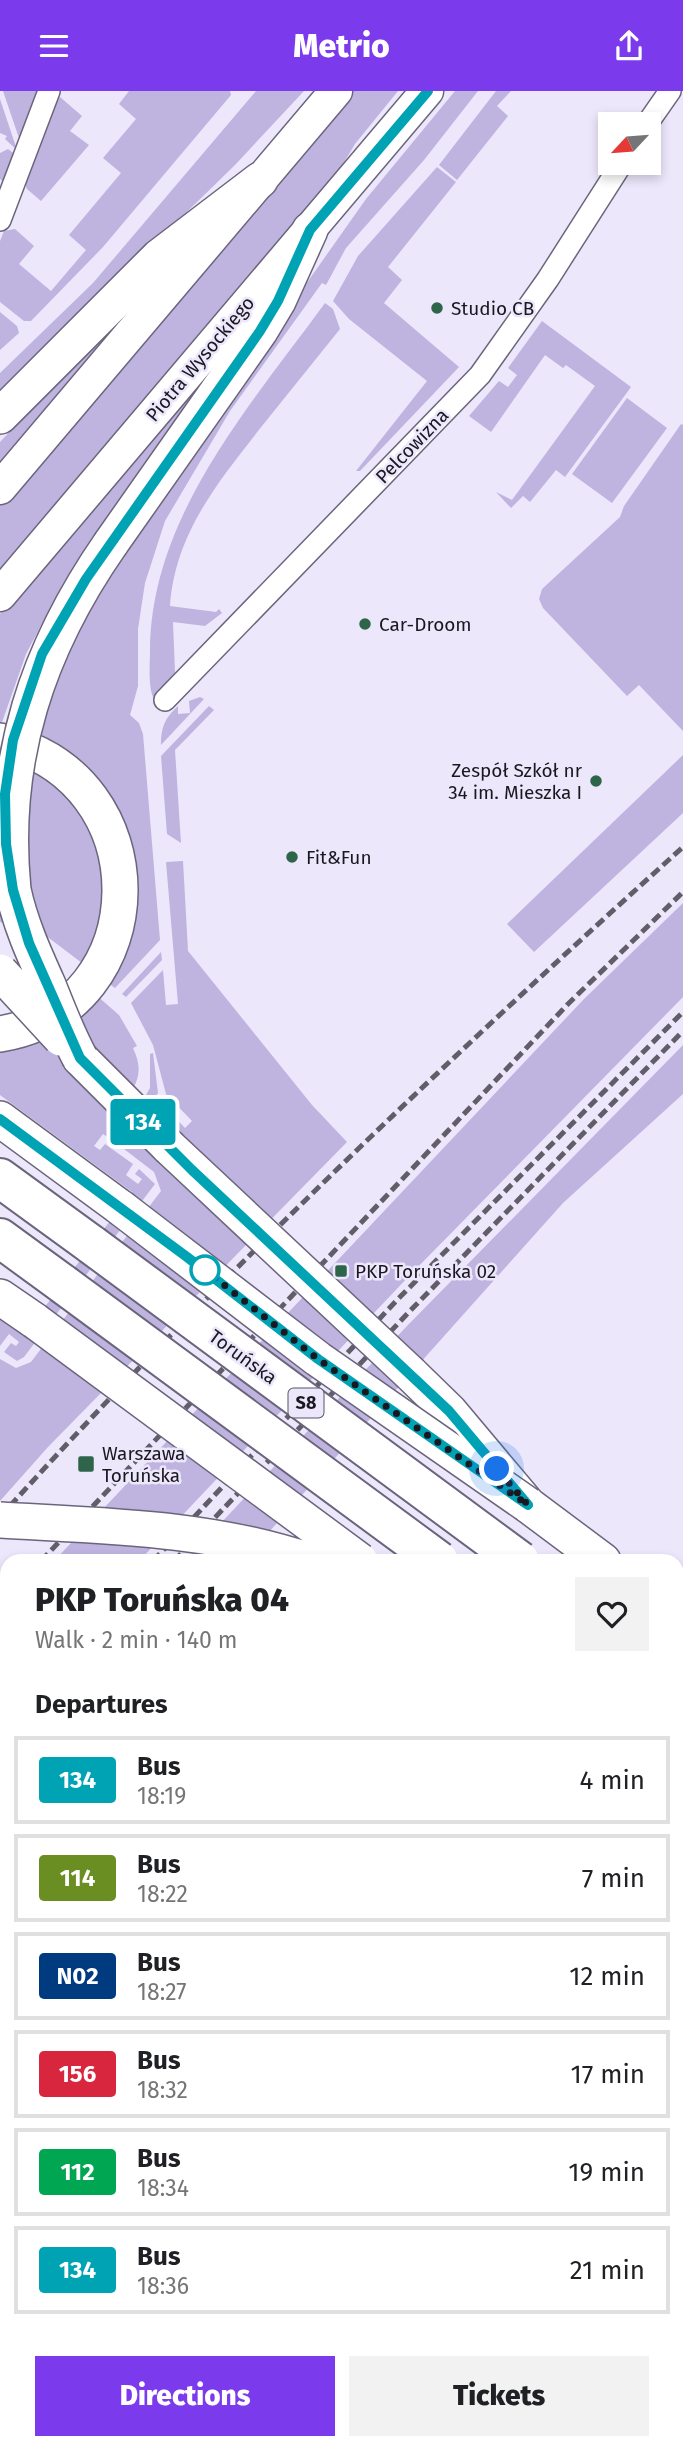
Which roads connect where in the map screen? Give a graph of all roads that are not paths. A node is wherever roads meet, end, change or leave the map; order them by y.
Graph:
1 (49, 91) edge
2 (336, 91) edge
3 (428, 91) edge
4 (670, 91) edge
5 (655, 112) edge
6 (614, 175) edge
7 (260, 180) junction
8 (0, 220) edge
9 (310, 230) junction
10 (0, 416) edge
11 (0, 488) edge
12 (0, 595) edge
13 (165, 701) dead end
14 (0, 741) edge
15 (0, 972) edge
16 (0, 1034) edge
17 (80, 1058) junction
18 (0, 1119) edge
19 (0, 1178) edge
20 (0, 1238) edge
21 (0, 1297) edge
22 (528, 1505) junction
23 (0, 1520) edge
24 (286, 1554) edge
25 (351, 1554) edge
26 (429, 1554) edge
27 (511, 1554) edge
28 (594, 1554) edge

1 - 8 street
2 - 7 main road
3 - 9 main road, Piotra Wysockiego
4 - 5 street
6 - 13 street, Pelcowizna
7 - 10 main road
7 - 11 main road
9 - 12 main road, Piotra Wysockiego
9 - 17 main road, bridge
14 - 16 main road
15 - 17 main road, bridge
17 - 22 main road, bridge
18 - 22 main road, bridge
19 - 27 highway, Toruńska / S8, bridge
20 - 26 highway, S8, bridge
21 - 25 main road, bridge
22 - 28 main road
23 - 24 main road, bridge

